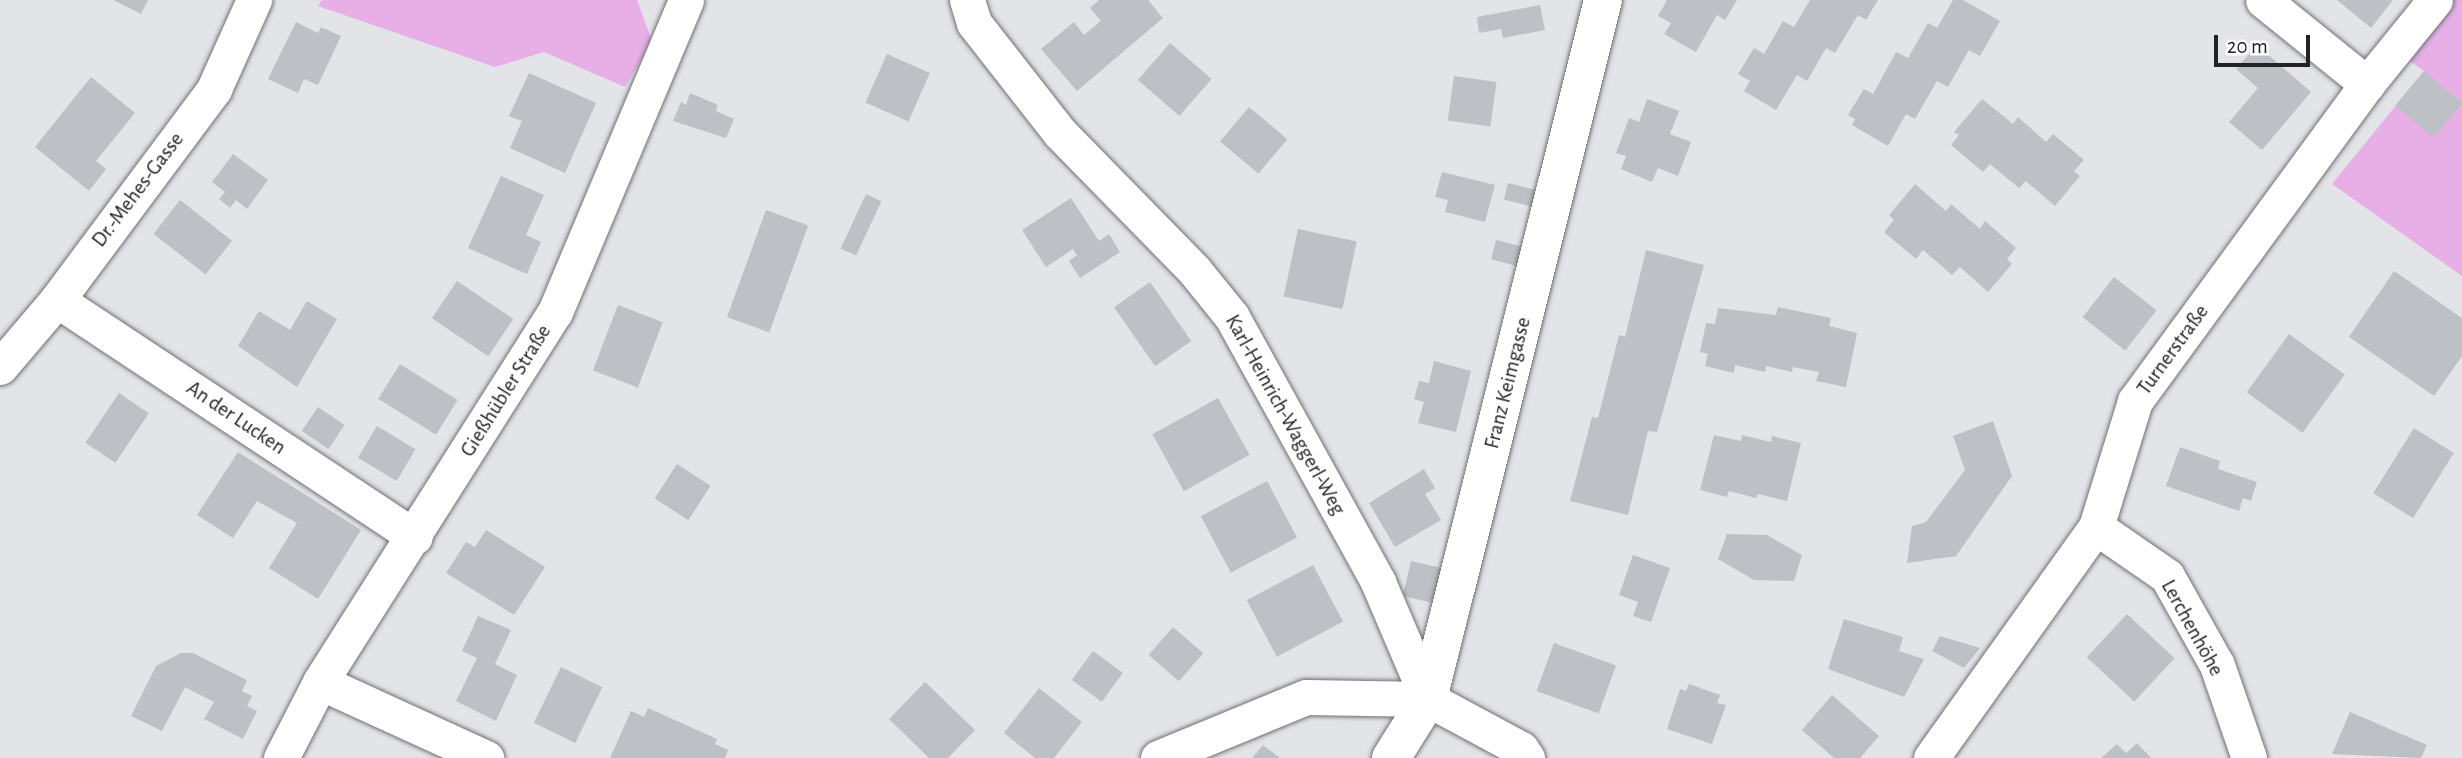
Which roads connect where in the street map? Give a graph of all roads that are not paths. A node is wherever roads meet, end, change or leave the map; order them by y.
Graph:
1 (254, 0) edge
2 (685, 0) edge
3 (967, 0) edge
4 (1603, 0) edge
5 (2263, 0) edge
6 (2435, 0) edge
7 (2367, 84) junction
8 (57, 300) junction
9 (0, 367) edge
10 (2096, 527) junction
11 (415, 537) junction
12 (320, 682) junction
13 (1428, 699) junction
14 (281, 758) edge
15 (486, 758) edge
16 (1158, 758) edge
17 (1391, 758) edge
18 (1527, 758) edge
19 (1931, 758) edge
20 (2249, 758) edge

1 - 8 street, Dr.-Mehes-Gasse
2 - 11 street, Gießhübler Straße
3 - 13 street, Karl-Heinrich-Waggerl-Weg
4 - 13 main road, Franz Keimgasse
5 - 7 street
6 - 7 street, Turnerstraße
7 - 10 street, Turnerstraße
8 - 9 street, Dr.-Mehes-Gasse
8 - 11 street, An der Lucken
10 - 19 street, Turnerstraße
10 - 20 street, Lerchenhöhe
11 - 12 street, Gießhübler Straße
12 - 14 street, Gießhübler Straße
12 - 15 street
13 - 16 street
13 - 17 main road, Franz Keimgasse
13 - 18 street

